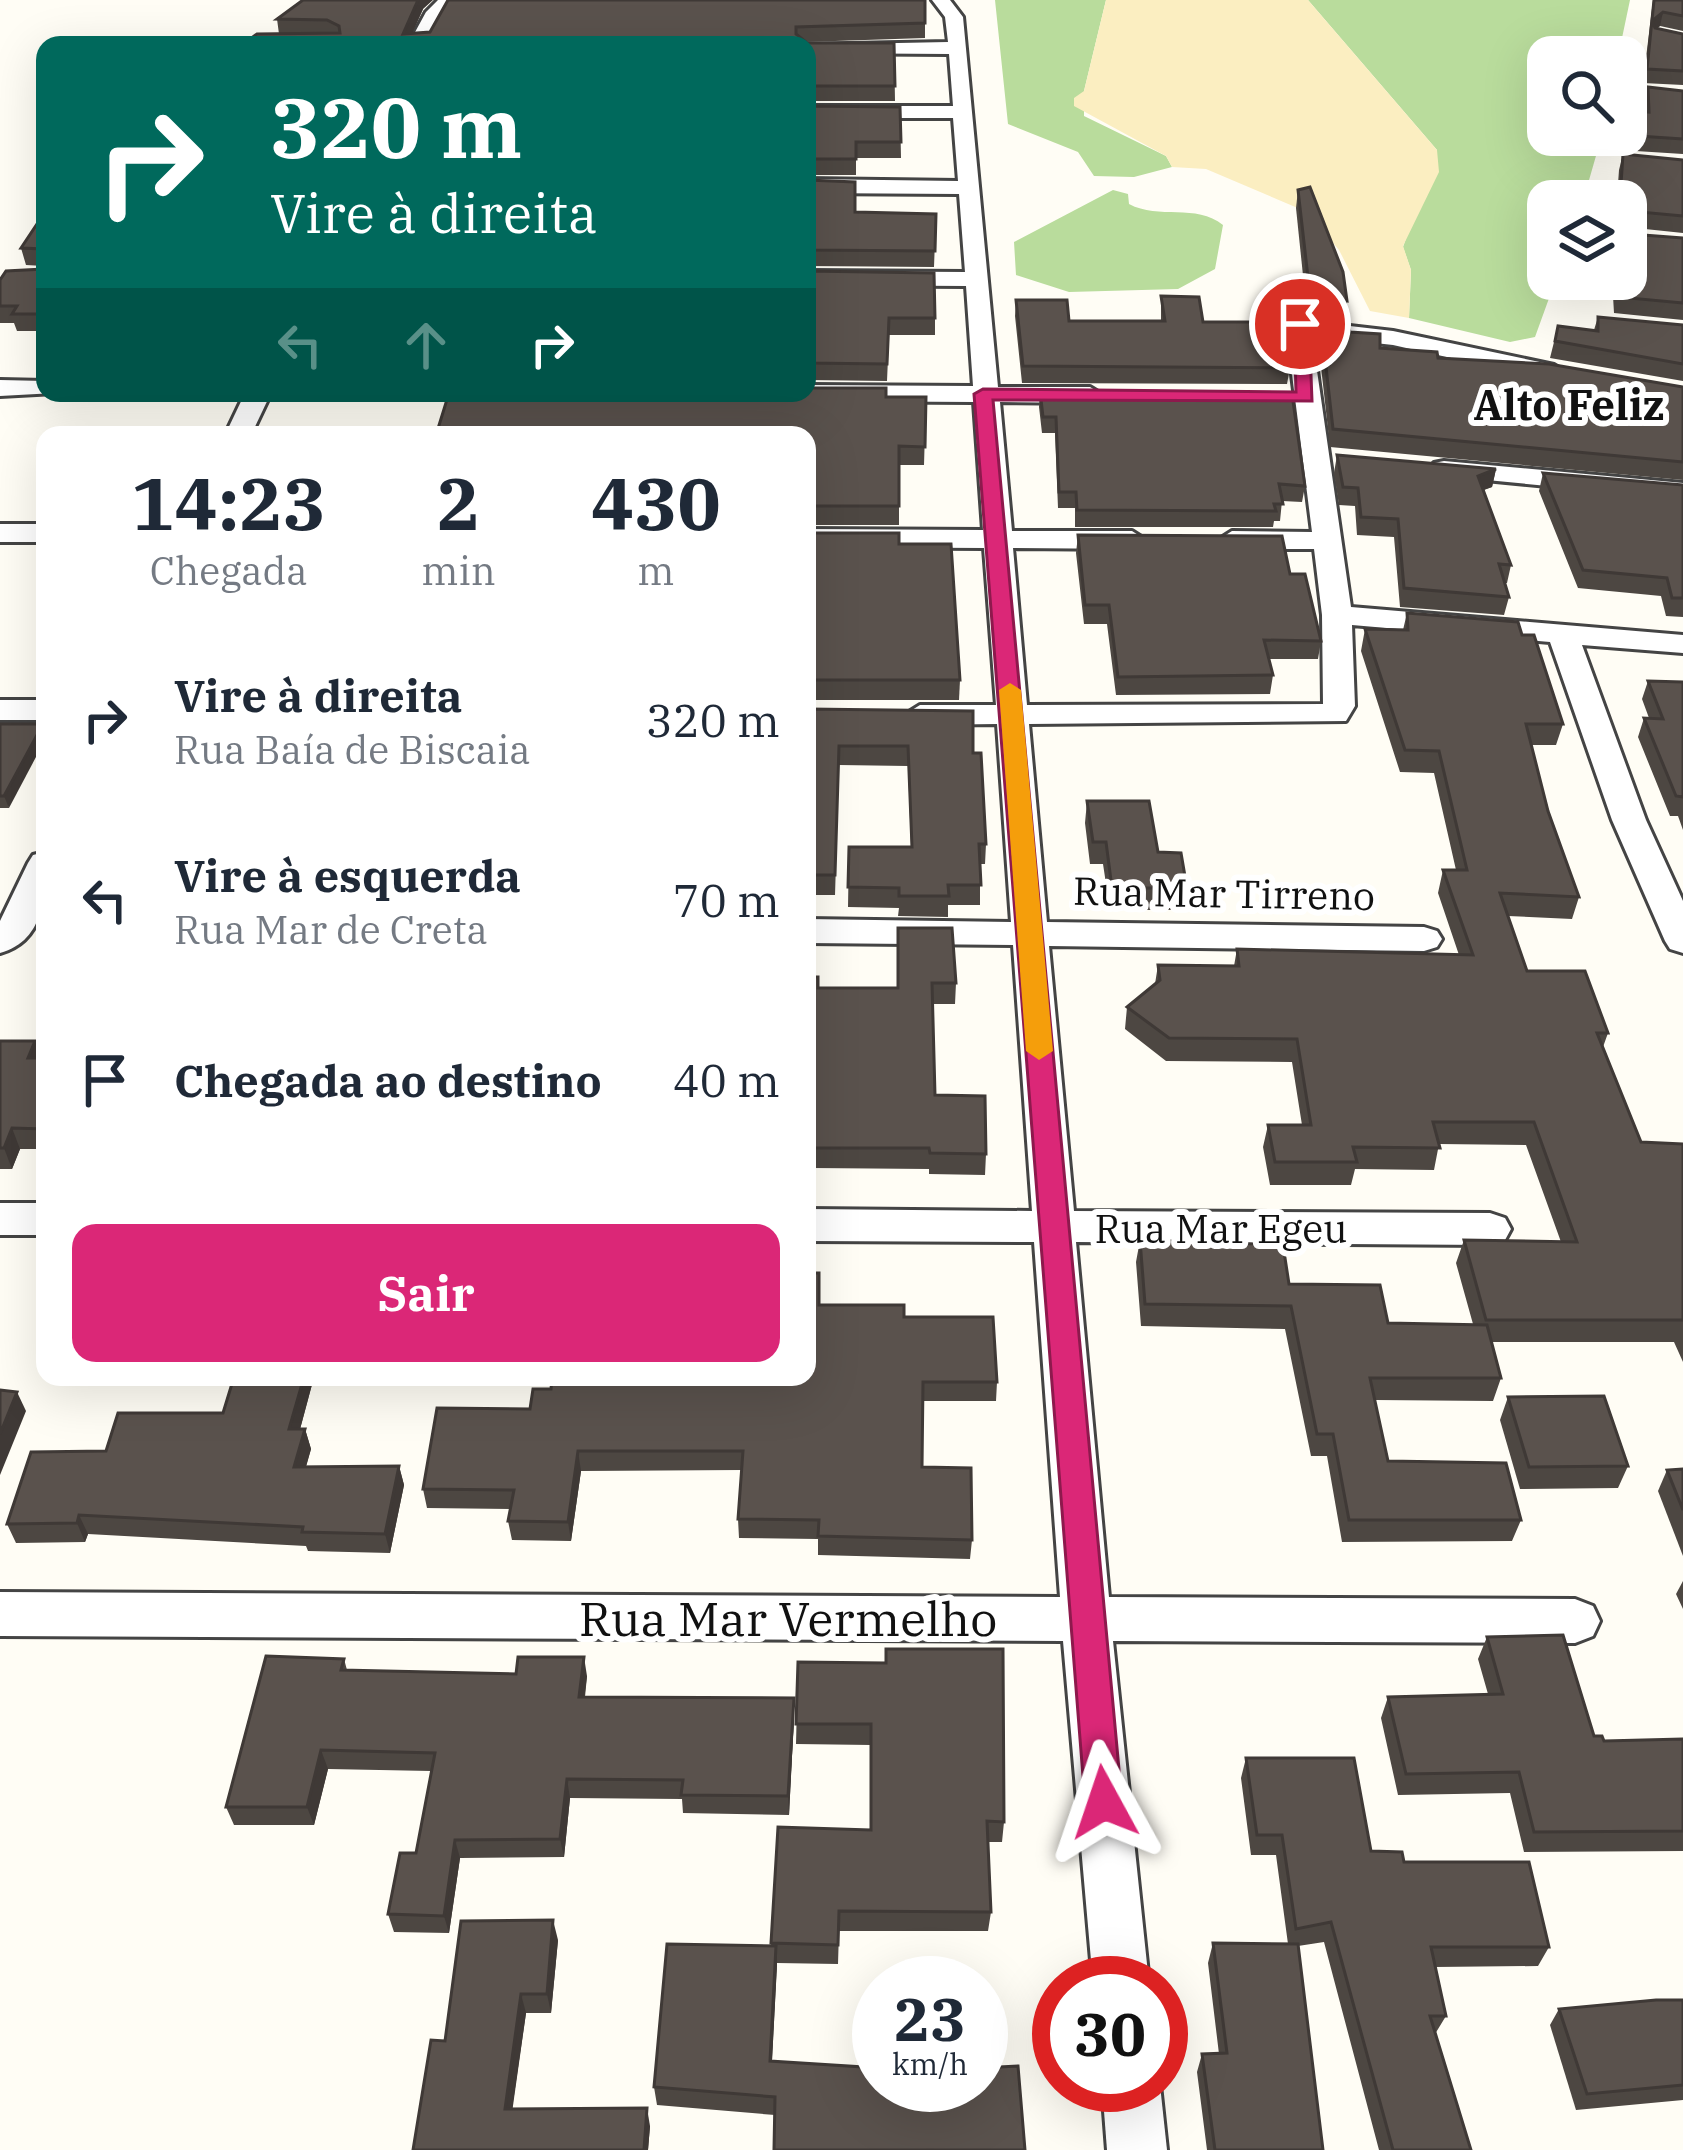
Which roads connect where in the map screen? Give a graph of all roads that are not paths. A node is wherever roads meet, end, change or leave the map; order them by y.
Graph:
1 (449, 0) edge
2 (951, 22) edge
3 (422, 36) edge
4 (816, 45) edge
5 (816, 112) edge
6 (963, 112) junction
7 (816, 187) edge
8 (968, 188) junction
9 (816, 278) edge
10 (976, 279) junction
11 (1586, 379) edge
12 (0, 388) edge
13 (36, 388) edge
14 (816, 393) edge
15 (983, 394) junction
16 (1121, 395) edge
17 (1406, 466) edge
18 (1683, 491) edge
19 (0, 533) edge
20 (36, 533) edge
21 (816, 538) edge
22 (998, 539) junction
23 (1162, 540) edge
24 (1210, 540) edge
25 (1328, 541) junction
26 (1337, 615) junction
27 (1563, 634) junction
28 (1683, 644) edge
29 (0, 710) edge
30 (36, 710) edge
31 (887, 715) edge
32 (1012, 715) junction
33 (36, 883) edge
34 (15, 930) edge
35 (816, 931) edge
36 (1029, 932) junction
37 (1681, 935) edge
38 (1424, 939) dead end
39 (0, 1219) edge
40 (36, 1219) edge
41 (816, 1225) edge
42 (1054, 1228) junction
43 (1490, 1229) dead end
44 (0, 1613) edge
45 (1086, 1620) junction
46 (1576, 1621) dead end
47 (1118, 1956) edge
48 (1133, 2112) edge
49 (1137, 2150) edge

1 - 3 street
2 - 4 street
2 - 6 street
5 - 6 street
6 - 8 street
7 - 8 street
8 - 10 street
9 - 10 street
10 - 15 street
11 - 25 street
12 - 13 street
14 - 15 street
15 - 16 street
15 - 22 street
17 - 18 street
19 - 20 street
21 - 22 street
22 - 23 street
22 - 32 street
24 - 25 street
25 - 26 street
26 - 27 street
26 - 32 street
27 - 28 street
27 - 37 street
29 - 30 street
31 - 32 street
32 - 36 street
33 - 34 street
35 - 36 street, Rua Mar Tirreno
36 - 38 street, Rua Mar Tirreno
36 - 42 street
39 - 40 street
41 - 42 street, Rua Mar Egeu
42 - 43 street, Rua Mar Egeu
42 - 45 street
44 - 45 street, Rua Mar Vermelho
45 - 46 street, Rua Mar Vermelho
45 - 47 street
48 - 49 street

